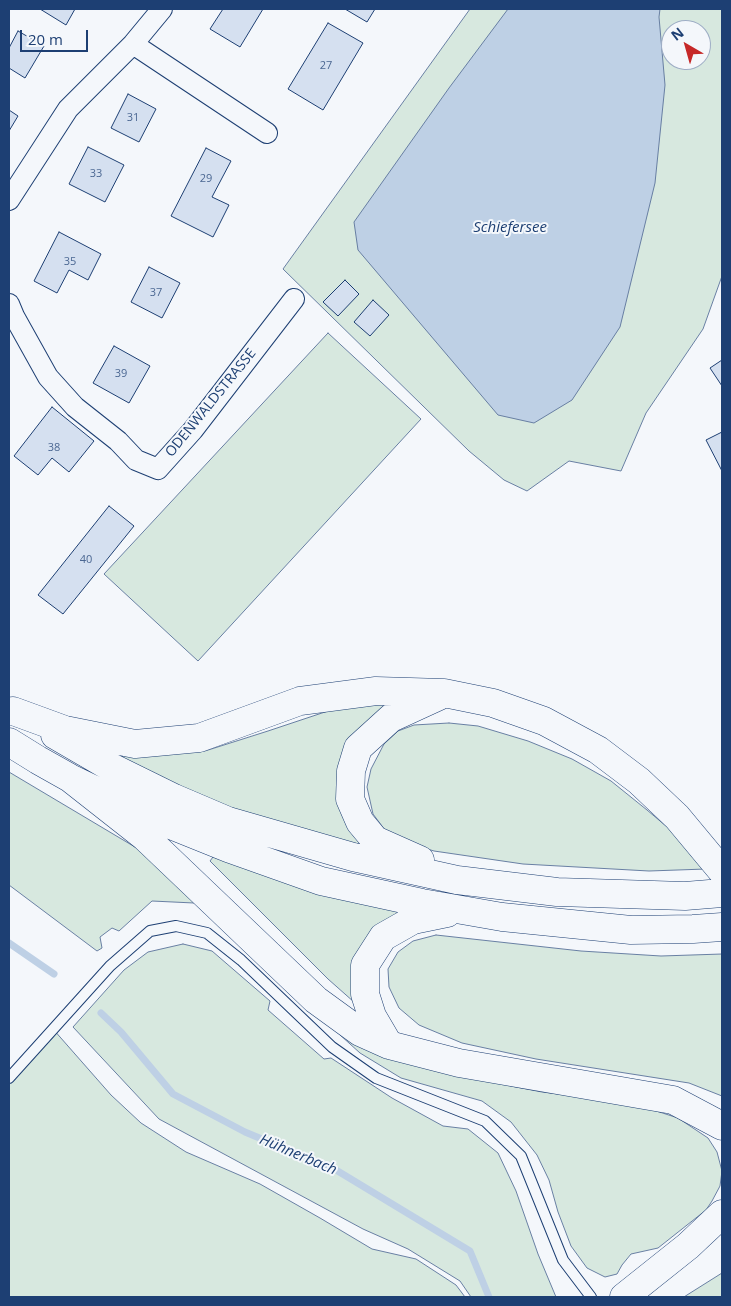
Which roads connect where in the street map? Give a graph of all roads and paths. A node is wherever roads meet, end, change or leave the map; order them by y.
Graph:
1 (162, 9) edge
2 (133, 44) junction
3 (267, 133) dead end
4 (9, 200) edge
5 (294, 299) dead end
6 (9, 304) edge
7 (444, 693) junction
8 (11, 709) edge
9 (9, 742) edge
10 (70, 778) junction
11 (722, 871) edge
12 (456, 880) junction
13 (722, 893) edge
14 (461, 910) junction
15 (722, 927) edge
16 (389, 1045) junction
17 (9, 1078) edge
18 (722, 1126) edge
19 (722, 1214) edge
20 (591, 1297) edge
21 (624, 1297) edge

1 - 2 street
2 - 3 street
2 - 4 street
5 - 6 street, ODENWALDSTRASSE
7 - 8 main road
7 - 11 main road
7 - 12 main road
8 - 12 main road
9 - 10 main road
10 - 14 main road
10 - 16 main road
12 - 13 main road
14 - 15 main road
14 - 16 main road
16 - 18 main road
17 - 20 lane
19 - 21 main road

